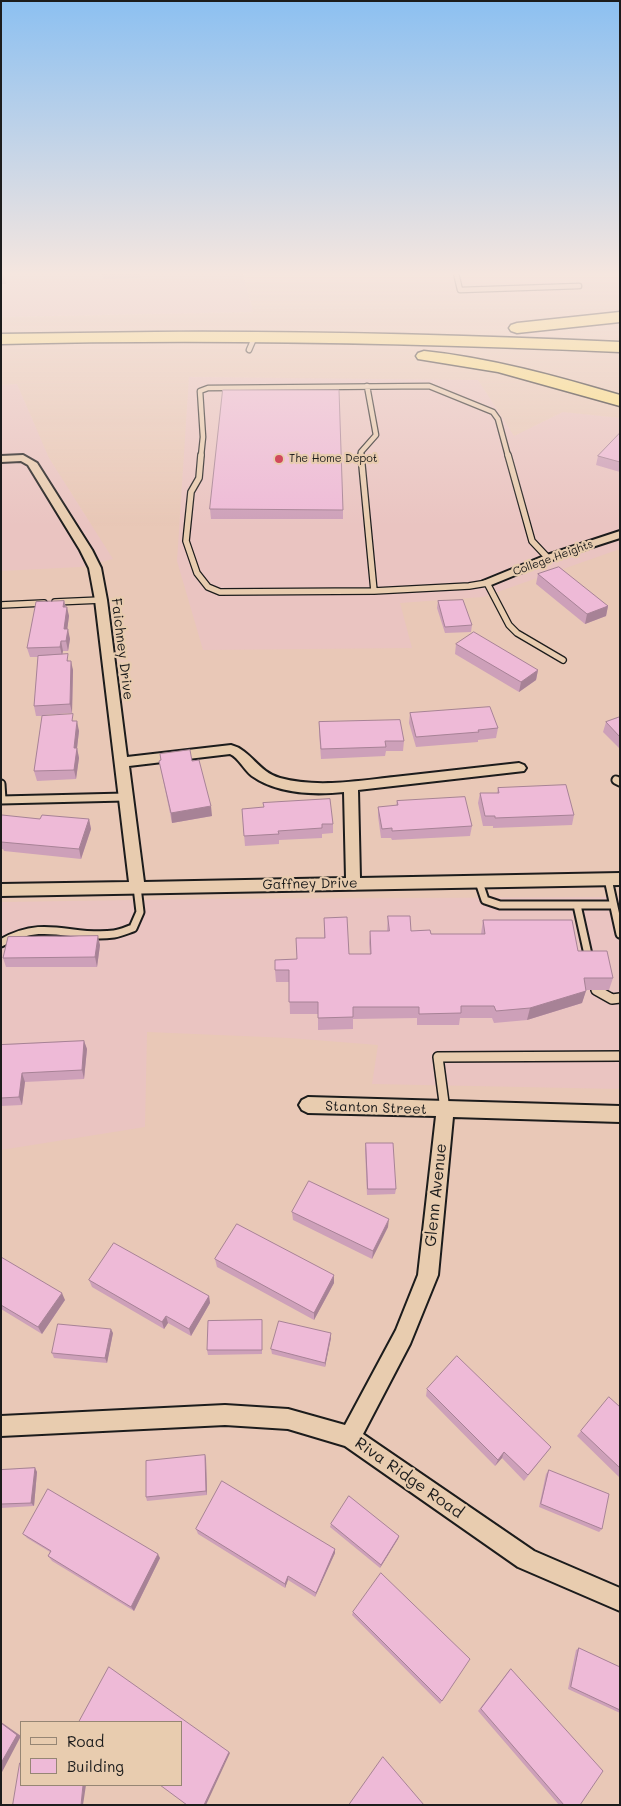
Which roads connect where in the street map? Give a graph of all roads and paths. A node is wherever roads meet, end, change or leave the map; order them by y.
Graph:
1 (435, 357) edge
2 (541, 357) edge
3 (620, 361) edge
4 (367, 386) junction
5 (620, 401) edge
6 (1, 458) edge
7 (620, 534) edge
8 (548, 558) junction
9 (487, 583) junction
10 (374, 591) junction
11 (101, 600) junction
12 (1, 605) edge
13 (563, 660) dead end
14 (121, 762) junction
15 (519, 768) dead end
16 (1, 784) edge
17 (350, 786) junction
18 (125, 797) junction
19 (2, 800) edge
20 (614, 879) edge
21 (479, 882) junction
22 (353, 884) junction
23 (137, 887) junction
24 (1, 890) edge
25 (577, 905) junction
26 (613, 905) junction
27 (620, 934) edge
28 (1, 943) edge
29 (590, 963) edge
30 (596, 990) edge
31 (620, 998) edge
32 (620, 1056) edge
33 (308, 1106) dead end
34 (445, 1110) junction
35 (620, 1114) edge
36 (1, 1426) edge
37 (350, 1437) junction
38 (620, 1600) edge

1 - 5 highway
2 - 3 highway
4 - 8 lane
4 - 10 lane
4 - 10 lane
6 - 11 street, Faichney Drive
7 - 8 street, College Heights
8 - 9 street, College Heights
9 - 10 lane
9 - 13 lane
11 - 12 lane
11 - 14 street, Faichney Drive
14 - 17 street
14 - 18 street, Faichney Drive
15 - 17 street
16 - 19 lane
17 - 22 street
18 - 19 lane
18 - 23 street, Faichney Drive
20 - 21 street, Gaffney Drive
20 - 26 lane
21 - 22 street, Gaffney Drive
21 - 25 lane
22 - 23 street, Gaffney Drive
23 - 24 street, Gaffney Drive
23 - 28 lane
25 - 26 lane
25 - 29 lane
26 - 27 lane
30 - 31 lane
32 - 34 lane
33 - 34 street, Stanton Street
34 - 35 street
34 - 37 street, Glenn Avenue
36 - 37 street, Riva Ridge Road
37 - 38 street, Riva Ridge Road

